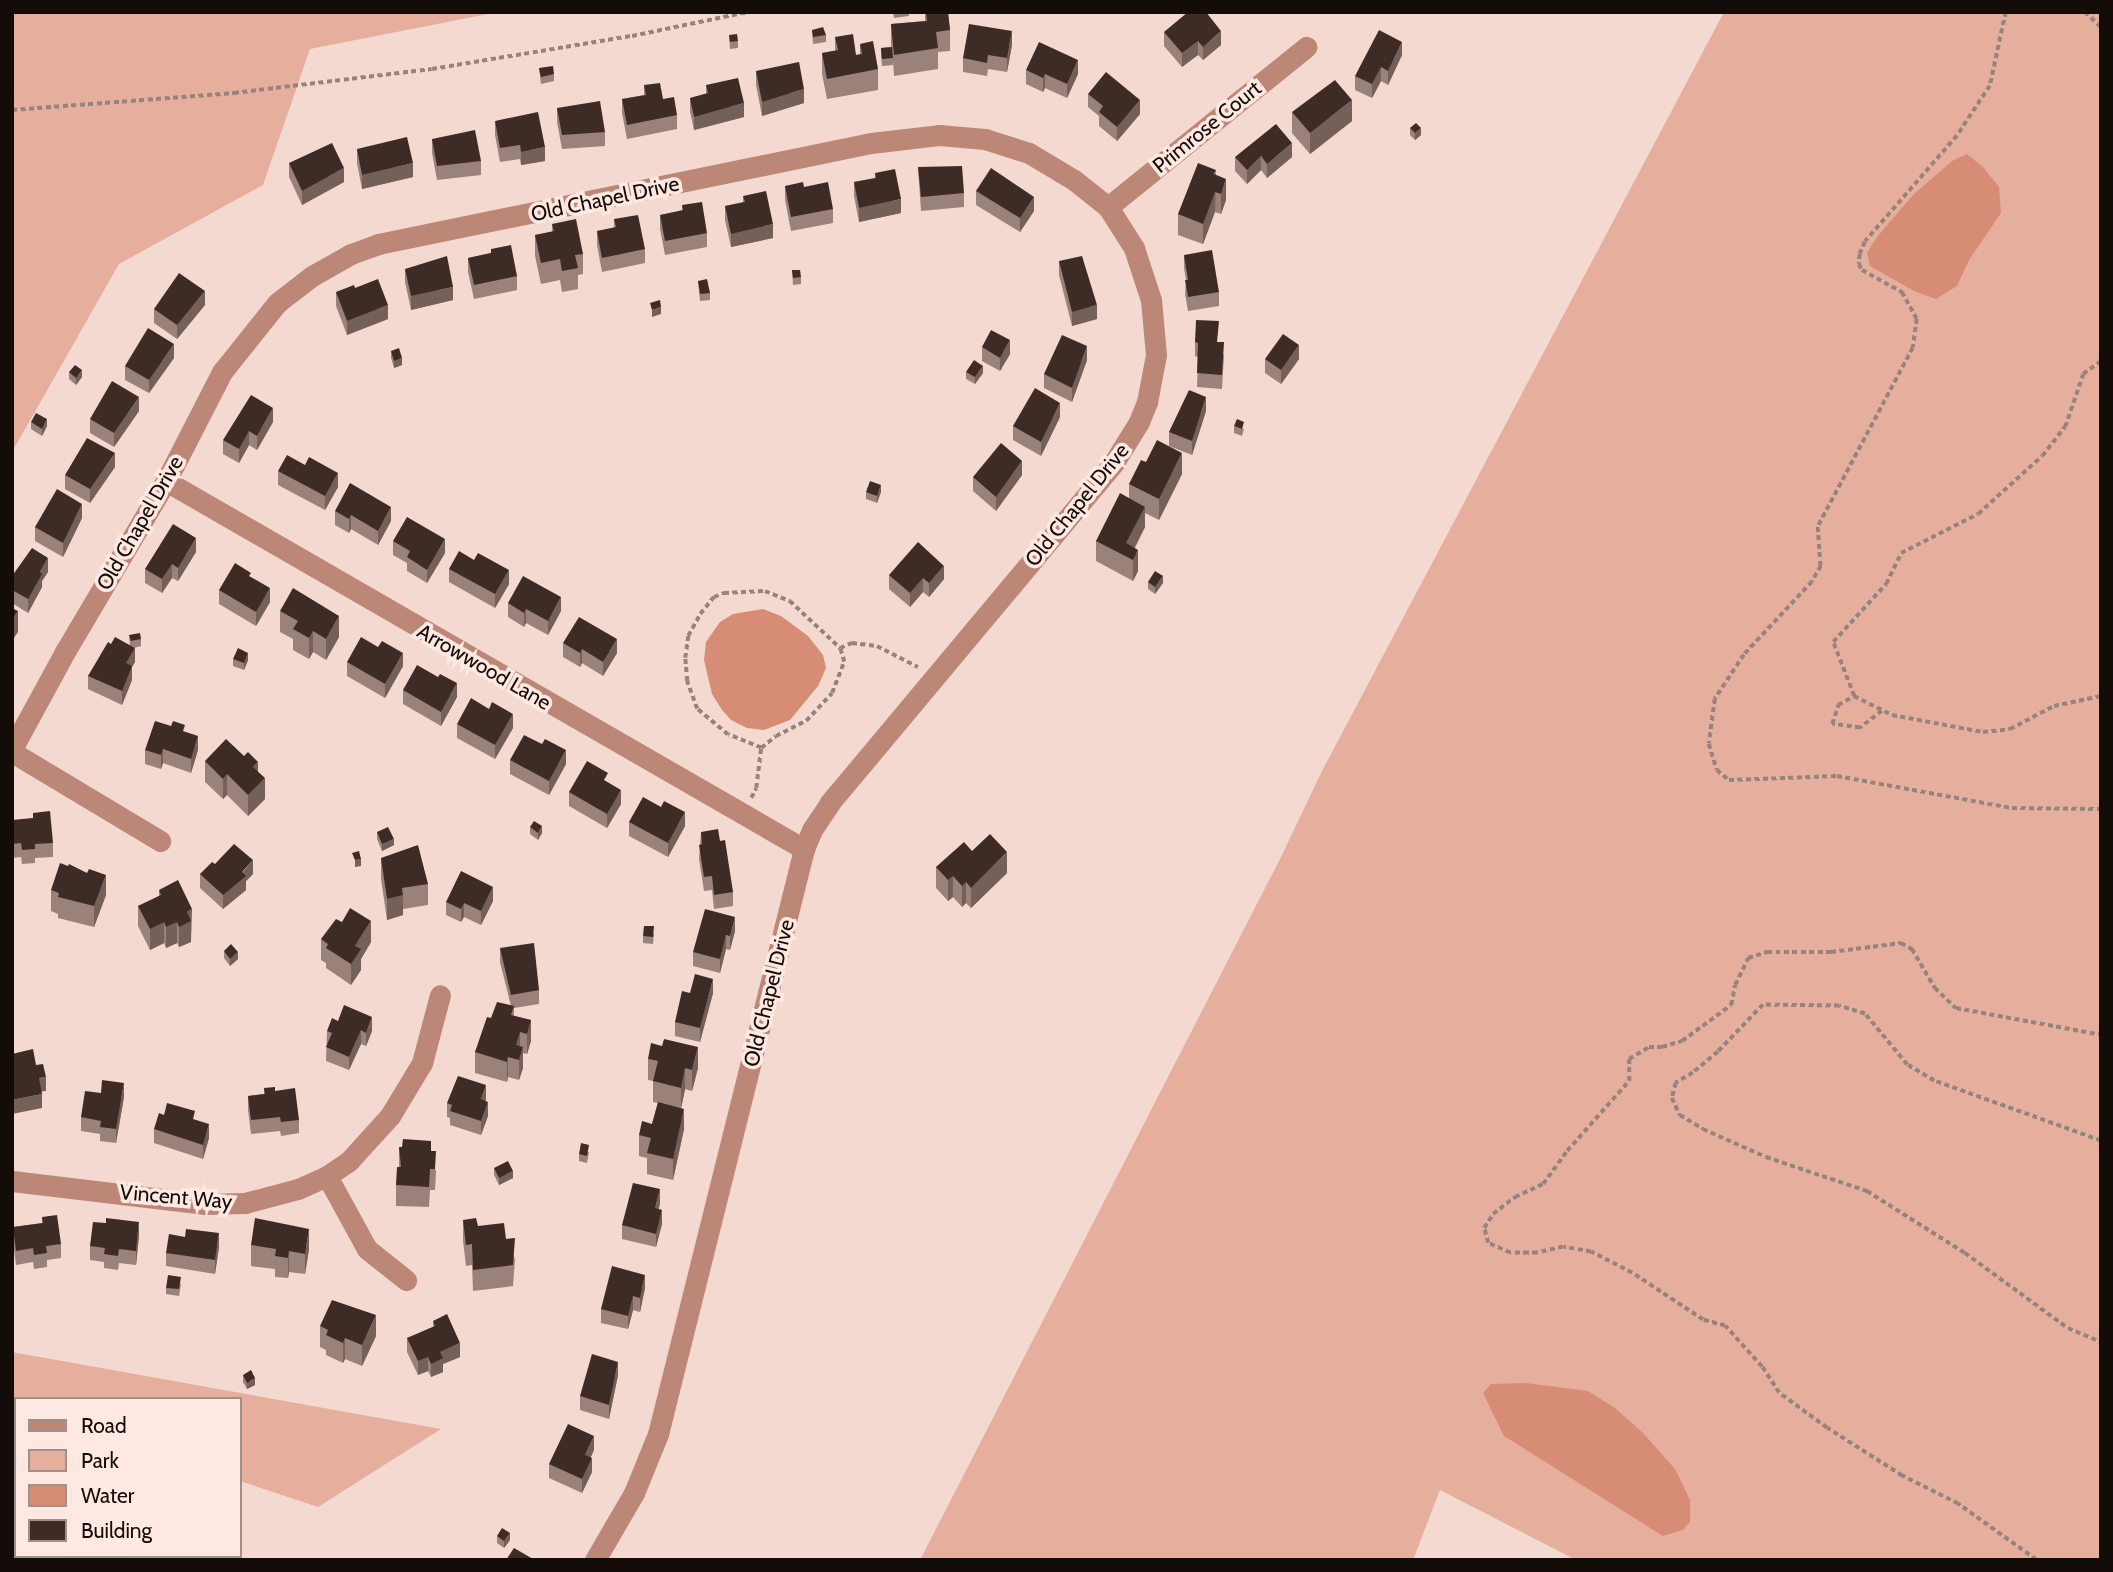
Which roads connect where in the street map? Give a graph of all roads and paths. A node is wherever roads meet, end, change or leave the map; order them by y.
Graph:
1 (748, 12) edge
2 (2006, 12) edge
3 (2085, 12) edge
4 (2101, 27) edge
5 (1306, 47) dead end
6 (12, 110) edge
7 (1108, 207) junction
8 (2101, 361) edge
9 (166, 481) junction
10 (840, 648) junction
11 (934, 678) junction
12 (1854, 696) junction
13 (2101, 696) edge
14 (1882, 711) junction
15 (761, 748) junction
16 (12, 751) edge
17 (2101, 809) edge
18 (742, 814) junction
19 (160, 841) dead end
20 (804, 849) junction
21 (440, 995) dead end
22 (2101, 1035) edge
23 (2101, 1142) edge
24 (327, 1176) junction
25 (12, 1181) edge
26 (406, 1280) dead end
27 (2101, 1342) edge
28 (595, 1560) edge
29 (2036, 1560) edge

1 - 6 path
2 - 17 path
3 - 4 path
5 - 7 street, Primrose Court
7 - 9 street, Old Chapel Drive
7 - 11 street, Old Chapel Drive
8 - 12 path
9 - 16 street, Old Chapel Drive
9 - 18 street, Arrowwood Lane
10 - 11 path
10 - 15 path
10 - 15 path
11 - 20 street, Old Chapel Drive
12 - 14 path
12 - 14 path
13 - 14 path
15 - 18 path
16 - 19 street
18 - 20 street, Arrowwood Lane
20 - 28 street, Old Chapel Drive
21 - 24 street, Vincent Way
22 - 29 path
23 - 27 path
24 - 25 street, Vincent Way
24 - 26 street

